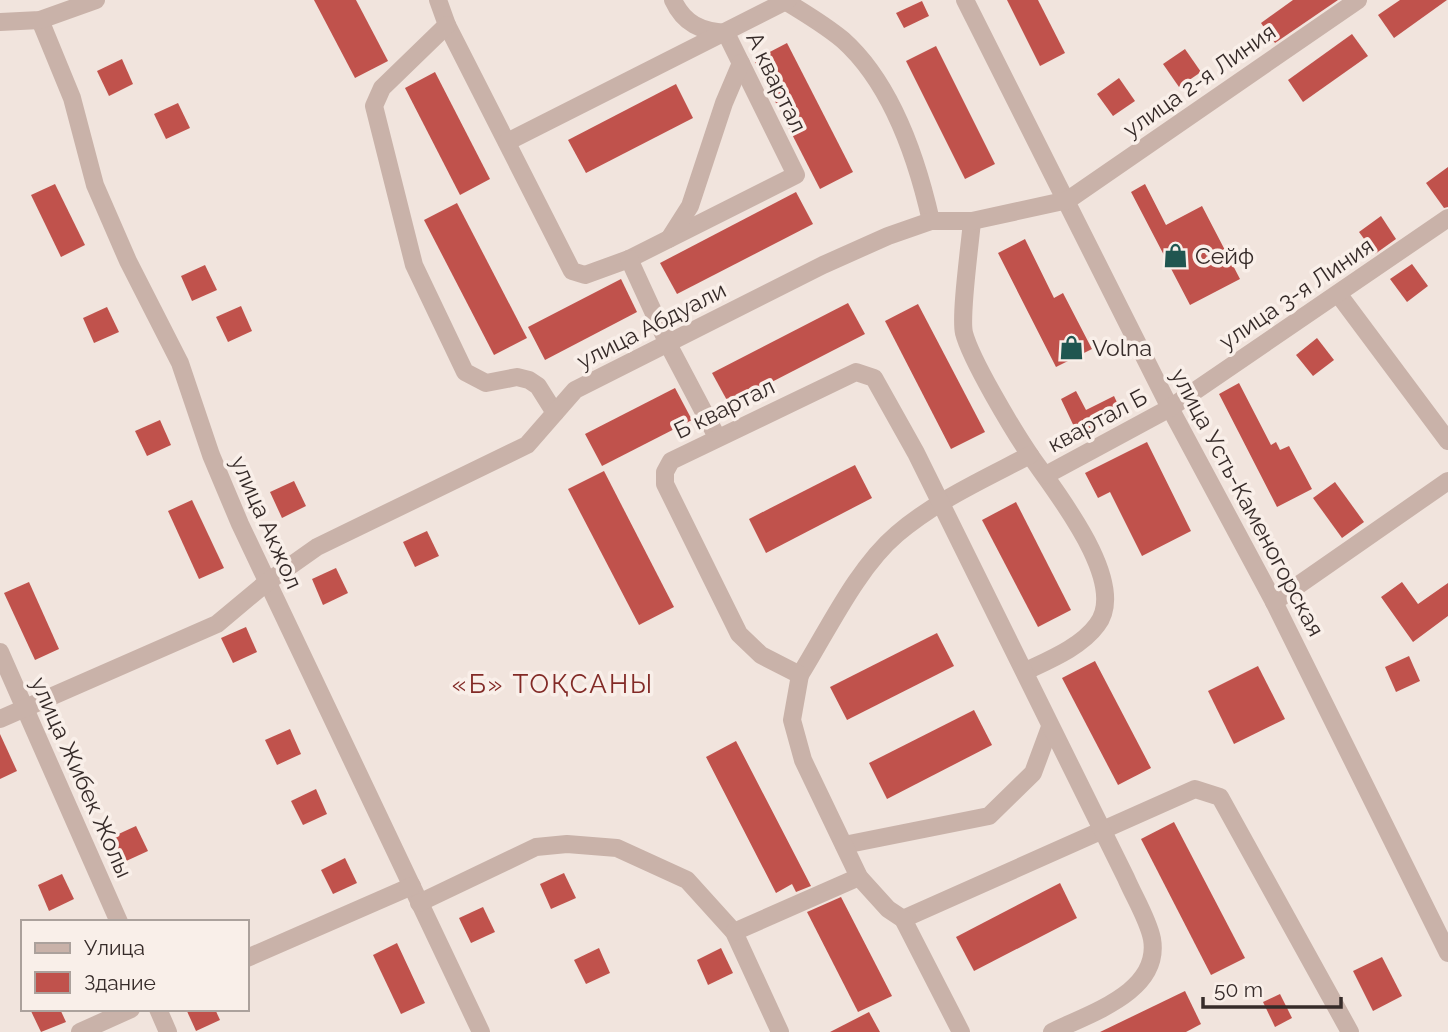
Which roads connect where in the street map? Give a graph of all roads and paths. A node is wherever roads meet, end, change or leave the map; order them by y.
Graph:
1 (96, 0) edge
2 (438, 0) edge
3 (673, 0) edge
4 (965, 0) edge
5 (1358, 0) edge
6 (787, 1) edge
7 (40, 20) junction
8 (0, 22) edge
9 (447, 25) junction
10 (726, 33) junction
11 (741, 63) junction
12 (507, 142) junction
13 (1068, 200) junction
14 (1448, 218) edge
15 (931, 220) junction
16 (972, 221) junction
17 (668, 239) junction
18 (629, 259) junction
19 (1339, 295) junction
20 (668, 344) junction
21 (1170, 408) junction
22 (555, 413) junction
23 (718, 437) junction
24 (1448, 441) edge
25 (1030, 455) junction
26 (1046, 475) junction
27 (1448, 481) edge
28 (939, 503) junction
29 (266, 583) junction
30 (1274, 601) junction
31 (0, 652) edge
32 (1026, 671) junction
33 (800, 675) junction
34 (24, 708) junction
35 (0, 719) edge
36 (1050, 727) junction
37 (1101, 829) junction
38 (844, 845) junction
39 (859, 877) junction
40 (415, 894) junction
41 (903, 919) junction
42 (117, 920) edge
43 (734, 932) junction
44 (1448, 953) edge
45 (248, 958) edge
46 (127, 1011) edge
47 (159, 1011) edge
48 (80, 1032) edge
49 (167, 1032) edge
50 (481, 1032) edge
51 (780, 1032) edge
52 (961, 1032) edge
53 (1052, 1032) edge
54 (1350, 1032) edge

1 - 7 street
2 - 9 street
3 - 10 street, А квартал
4 - 13 street, улица Усть-Каменогорская
5 - 13 street, улица 2-я Линия
6 - 10 street
6 - 15 street
7 - 8 street
7 - 29 street, улица Акжол
9 - 12 street
9 - 22 street
10 - 11 street, А квартал
10 - 12 street
11 - 17 street
11 - 17 street, А квартал
12 - 18 street
13 - 16 street
13 - 21 street, улица Усть-Каменогорская
14 - 19 street, улица 3-я Линия
15 - 16 street
15 - 20 street, улица Абдуали
16 - 25 street
17 - 18 street
18 - 20 street
19 - 21 street, улица 3-я Линия
19 - 24 street
20 - 22 street, улица Абдуали
20 - 23 street
21 - 26 street, квартал Б
21 - 30 street, улица Усть-Каменогорская
22 - 29 street, улица Абдуали
23 - 28 street, Б квартал
23 - 33 street, Б квартал
25 - 26 street
25 - 28 street
26 - 32 street
27 - 30 street
28 - 32 street, Б квартал
28 - 33 street
29 - 34 street, улица Абдуали
29 - 40 street, улица Акжол
30 - 44 street, улица Усть-Каменогорская
31 - 34 street, улица Жибек Жолы
32 - 36 street, Б квартал
33 - 38 street
34 - 35 street, улица Абдуали
34 - 42 street, улица Жибек Жолы
36 - 37 street, Б квартал
36 - 38 street
37 - 41 street
37 - 53 street, Б квартал
37 - 54 street
38 - 39 street
39 - 41 street
39 - 43 street
40 - 43 street
40 - 45 street
40 - 50 street, улица Акжол
41 - 52 street
43 - 51 street
46 - 48 street
47 - 49 street

